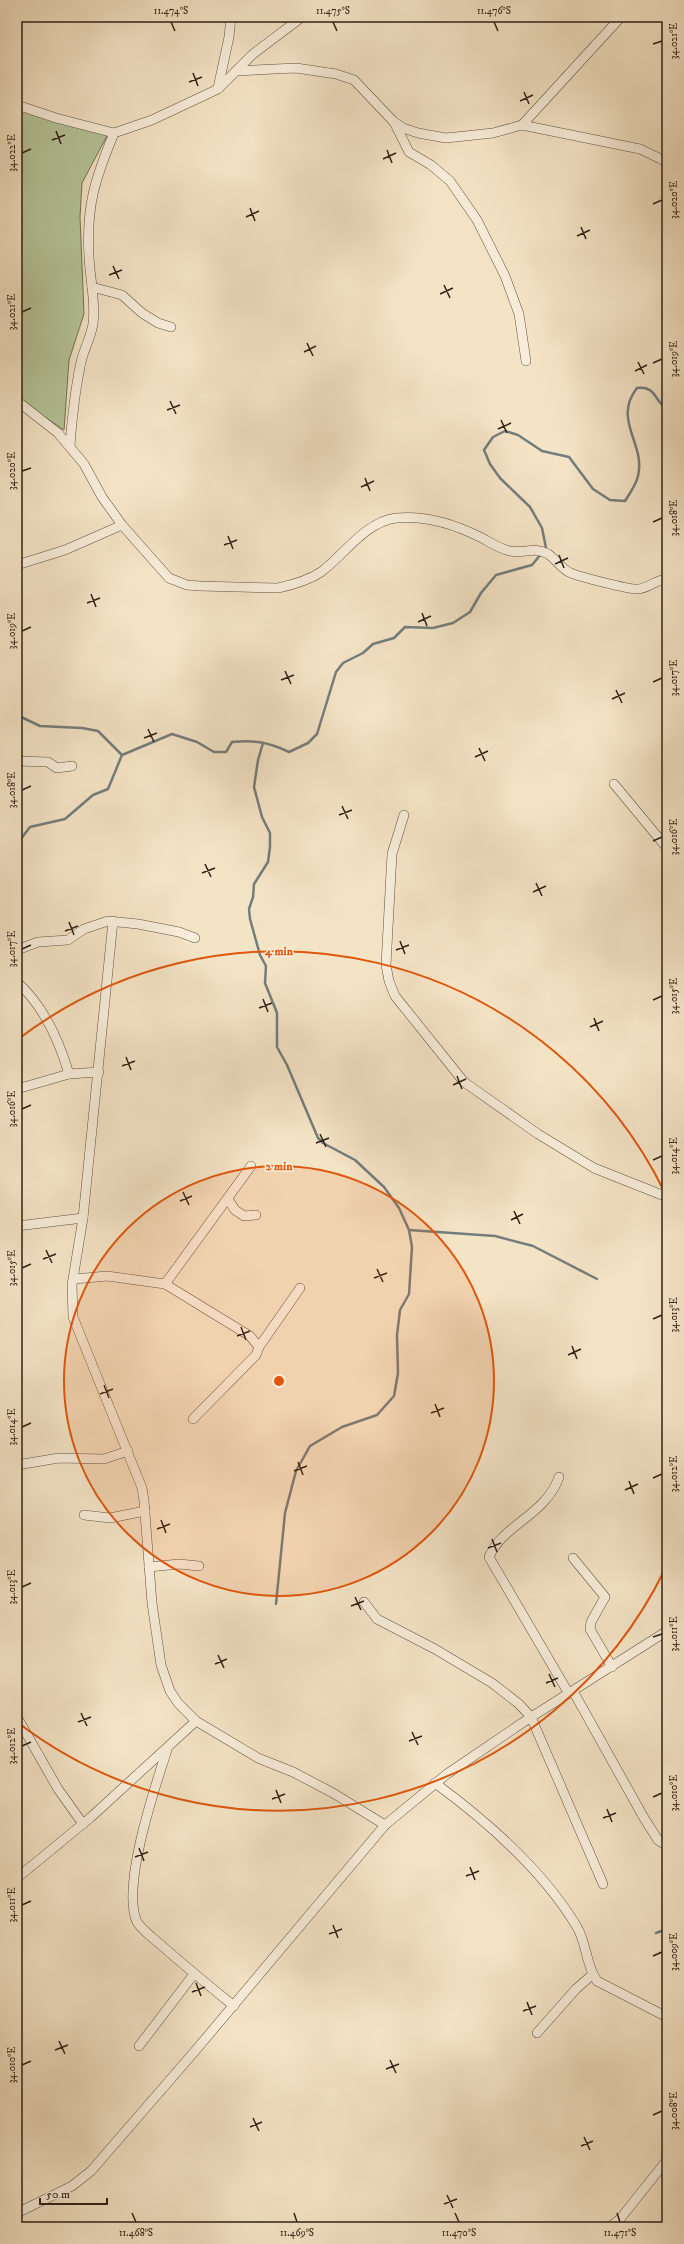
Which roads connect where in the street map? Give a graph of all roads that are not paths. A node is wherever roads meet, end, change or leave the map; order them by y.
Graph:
1 (231, 17) edge
2 (302, 17) edge
3 (621, 17) edge
4 (236, 71) junction
5 (218, 89) junction
6 (17, 105) edge
7 (393, 120) junction
8 (522, 125) junction
9 (114, 133) junction
10 (667, 162) edge
11 (92, 287) junction
12 (171, 327) dead end
13 (526, 361) dead end
14 (17, 402) edge
15 (70, 446) junction
16 (122, 525) junction
17 (17, 565) edge
18 (667, 579) edge
19 (17, 761) edge
20 (72, 766) dead end
21 (614, 784) dead end
22 (404, 815) dead end
23 (667, 848) edge
24 (113, 921) junction
25 (195, 938) dead end
26 (17, 950) edge
27 (17, 982) edge
28 (99, 1072) junction
29 (68, 1074) junction
30 (17, 1089) edge
31 (250, 1166) dead end
32 (667, 1198) edge
33 (228, 1199) junction
34 (256, 1215) dead end
35 (83, 1218) junction
36 (17, 1226) edge
37 (74, 1279) junction
38 (165, 1284) junction
39 (300, 1288) dead end
40 (259, 1347) junction
41 (193, 1419) dead end
42 (128, 1451) junction
43 (17, 1465) edge
44 (560, 1477) dead end
45 (145, 1510) junction
46 (84, 1515) dead end
47 (573, 1558) dead end
48 (199, 1566) dead end
49 (149, 1567) junction
50 (364, 1602) dead end
51 (667, 1631) edge
52 (612, 1667) junction
53 (571, 1693) junction
54 (17, 1717) edge
55 (531, 1717) junction
56 (196, 1721) junction
57 (168, 1748) junction
58 (435, 1783) junction
59 (83, 1824) junction
60 (385, 1826) junction
61 (667, 1846) edge
62 (17, 1878) edge
63 (603, 1884) dead end
64 (194, 1974) junction
65 (594, 1974) junction
66 (234, 2006) junction
67 (667, 2017) edge
68 (537, 2033) dead end
69 (139, 2046) dead end
70 (667, 2160) edge
71 (17, 2213) edge
72 (610, 2227) edge

1 - 5 street
2 - 4 street
3 - 8 street
4 - 5 street
4 - 7 street
5 - 9 street
6 - 9 street
7 - 8 street
7 - 13 street
8 - 10 street
9 - 11 street
11 - 12 street
11 - 15 street
14 - 15 street
15 - 16 street
16 - 17 street
16 - 18 street
19 - 20 street
21 - 23 street
22 - 32 street
24 - 25 street
24 - 26 street
24 - 28 street
27 - 29 street
28 - 29 street
28 - 35 street
29 - 30 street
31 - 33 street
33 - 34 street
33 - 38 street
35 - 36 street
35 - 37 street
37 - 38 street
37 - 42 street
38 - 40 street
39 - 40 street
40 - 41 street
42 - 43 street
42 - 45 street
44 - 53 street
45 - 46 street
45 - 49 street
47 - 52 street
48 - 49 street
49 - 56 street
50 - 55 street
51 - 52 street
52 - 53 street
53 - 55 street
53 - 61 street
54 - 59 street
55 - 58 street
55 - 63 street
56 - 57 street
56 - 60 street
57 - 59 street
57 - 64 street
58 - 60 street
58 - 65 street
59 - 62 street
60 - 66 street
64 - 66 street
64 - 69 street
65 - 67 street
65 - 68 street
66 - 71 street
70 - 72 street

